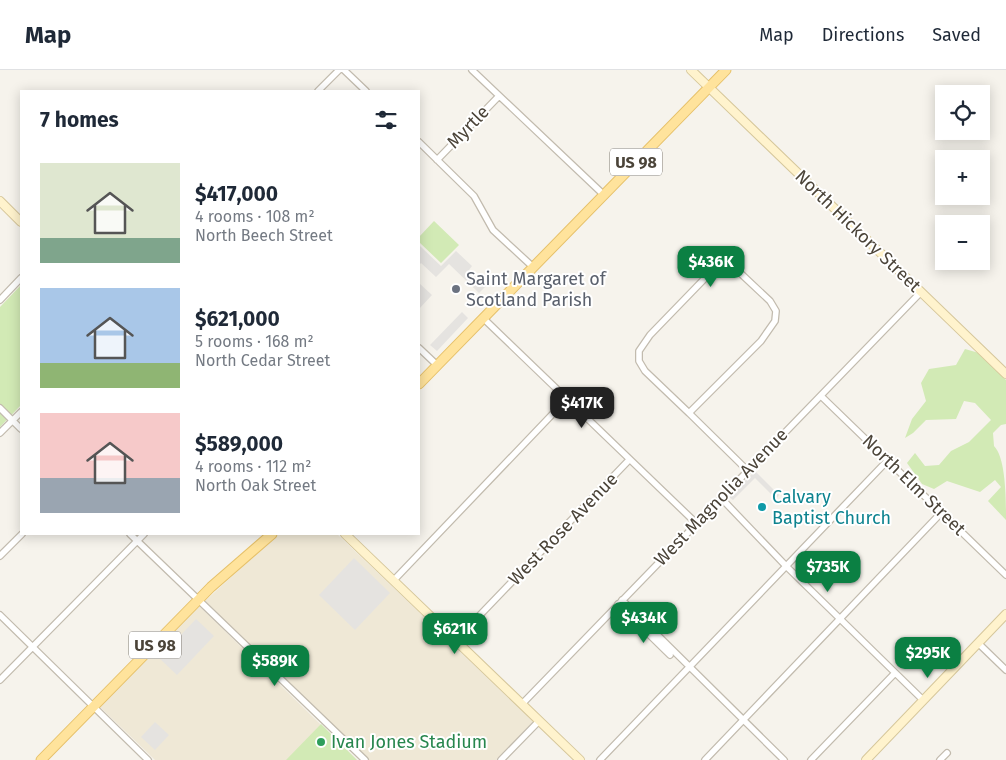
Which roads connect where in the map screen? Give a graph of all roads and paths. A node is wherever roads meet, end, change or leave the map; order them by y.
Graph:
1 (339, 70) edge
2 (344, 70) edge
3 (472, 70) edge
4 (691, 70) edge
5 (726, 70) edge
6 (709, 88) junction
7 (319, 90) edge
8 (365, 90) edge
9 (499, 96) junction
10 (420, 143) edge
11 (438, 160) junction
12 (604, 195) junction
13 (0, 201) edge
14 (20, 221) edge
15 (533, 267) junction
16 (20, 279) edge
17 (921, 292) junction
18 (0, 300) edge
19 (483, 318) junction
20 (420, 349) edge
21 (437, 365) junction
22 (1006, 374) edge
23 (420, 383) edge
24 (821, 396) junction
25 (566, 400) junction
26 (0, 408) edge
27 (20, 413) edge
28 (690, 413) junction
29 (13, 420) junction
30 (20, 428) edge
31 (0, 433) edge
32 (629, 460) junction
33 (888, 460) junction
34 (747, 470) junction
35 (721, 498) junction
36 (942, 512) junction
37 (696, 523) junction
38 (21, 535) edge
39 (131, 535) edge
40 (143, 535) edge
41 (271, 535) edge
42 (346, 535) edge
43 (137, 541) junction
44 (0, 556) edge
45 (786, 566) junction
46 (1006, 575) edge
47 (394, 580) junction
48 (198, 600) junction
49 (620, 602) junction
50 (0, 614) edge
51 (1006, 614) edge
52 (840, 620) junction
53 (456, 640) junction
54 (978, 643) junction
55 (33, 647) junction
56 (687, 668) junction
57 (1006, 670) edge
58 (895, 673) junction
59 (0, 680) edge
60 (923, 700) junction
61 (522, 704) junction
62 (94, 707) junction
63 (743, 720) junction
64 (539, 721) junction
65 (947, 753) dead end
66 (41, 760) edge
67 (148, 760) edge
68 (365, 760) edge
69 (501, 760) edge
70 (580, 760) edge
71 (600, 760) edge
72 (705, 760) edge
73 (784, 760) edge
74 (811, 760) edge
75 (866, 760) edge
76 (940, 760) edge

1 - 7 street
2 - 8 street
3 - 9 street
4 - 6 street, North Hickory Street
5 - 6 main road, US 98
6 - 12 main road, US 98
6 - 17 street, North Hickory Street
9 - 11 street, Myrtle
9 - 12 street
10 - 11 street
11 - 15 street
12 - 15 main road, US 98
13 - 14 street
15 - 19 main road, US 98
16 - 18 street
17 - 22 street, North Hickory Street
17 - 24 street, West Magnolia Avenue
19 - 21 main road, US 98
19 - 25 street
20 - 21 street
21 - 23 main road, US 98
24 - 33 street, North Elm Street
24 - 34 street, West Magnolia Avenue
25 - 32 street
25 - 47 street
26 - 29 street
27 - 29 street
28 - 28 street
28 - 34 street
29 - 30 street
29 - 31 street
32 - 37 street
32 - 53 street, West Rose Avenue
33 - 36 street, North Elm Street
33 - 45 street
34 - 35 street, West Magnolia Avenue
35 - 37 street, West Magnolia Avenue
35 - 45 street
36 - 46 street, North Elm Street
36 - 52 street
37 - 49 street, West Magnolia Avenue
38 - 44 street
39 - 43 street
40 - 43 street
41 - 48 main road, US 98
42 - 47 street
43 - 48 street
43 - 55 street
45 - 52 street
45 - 56 street
47 - 53 street
48 - 62 main road, US 98
48 - 68 street
49 - 56 street
49 - 61 street, West Magnolia Avenue
50 - 55 street
51 - 54 street
52 - 58 street
52 - 63 street
53 - 61 street
54 - 57 street
54 - 60 street
55 - 59 street
55 - 62 street
56 - 63 street
56 - 71 street
58 - 60 street
58 - 74 street
60 - 75 street
61 - 64 street
62 - 66 main road, US 98
62 - 67 street
63 - 72 street
63 - 73 street
64 - 69 street
64 - 70 street
65 - 76 street

